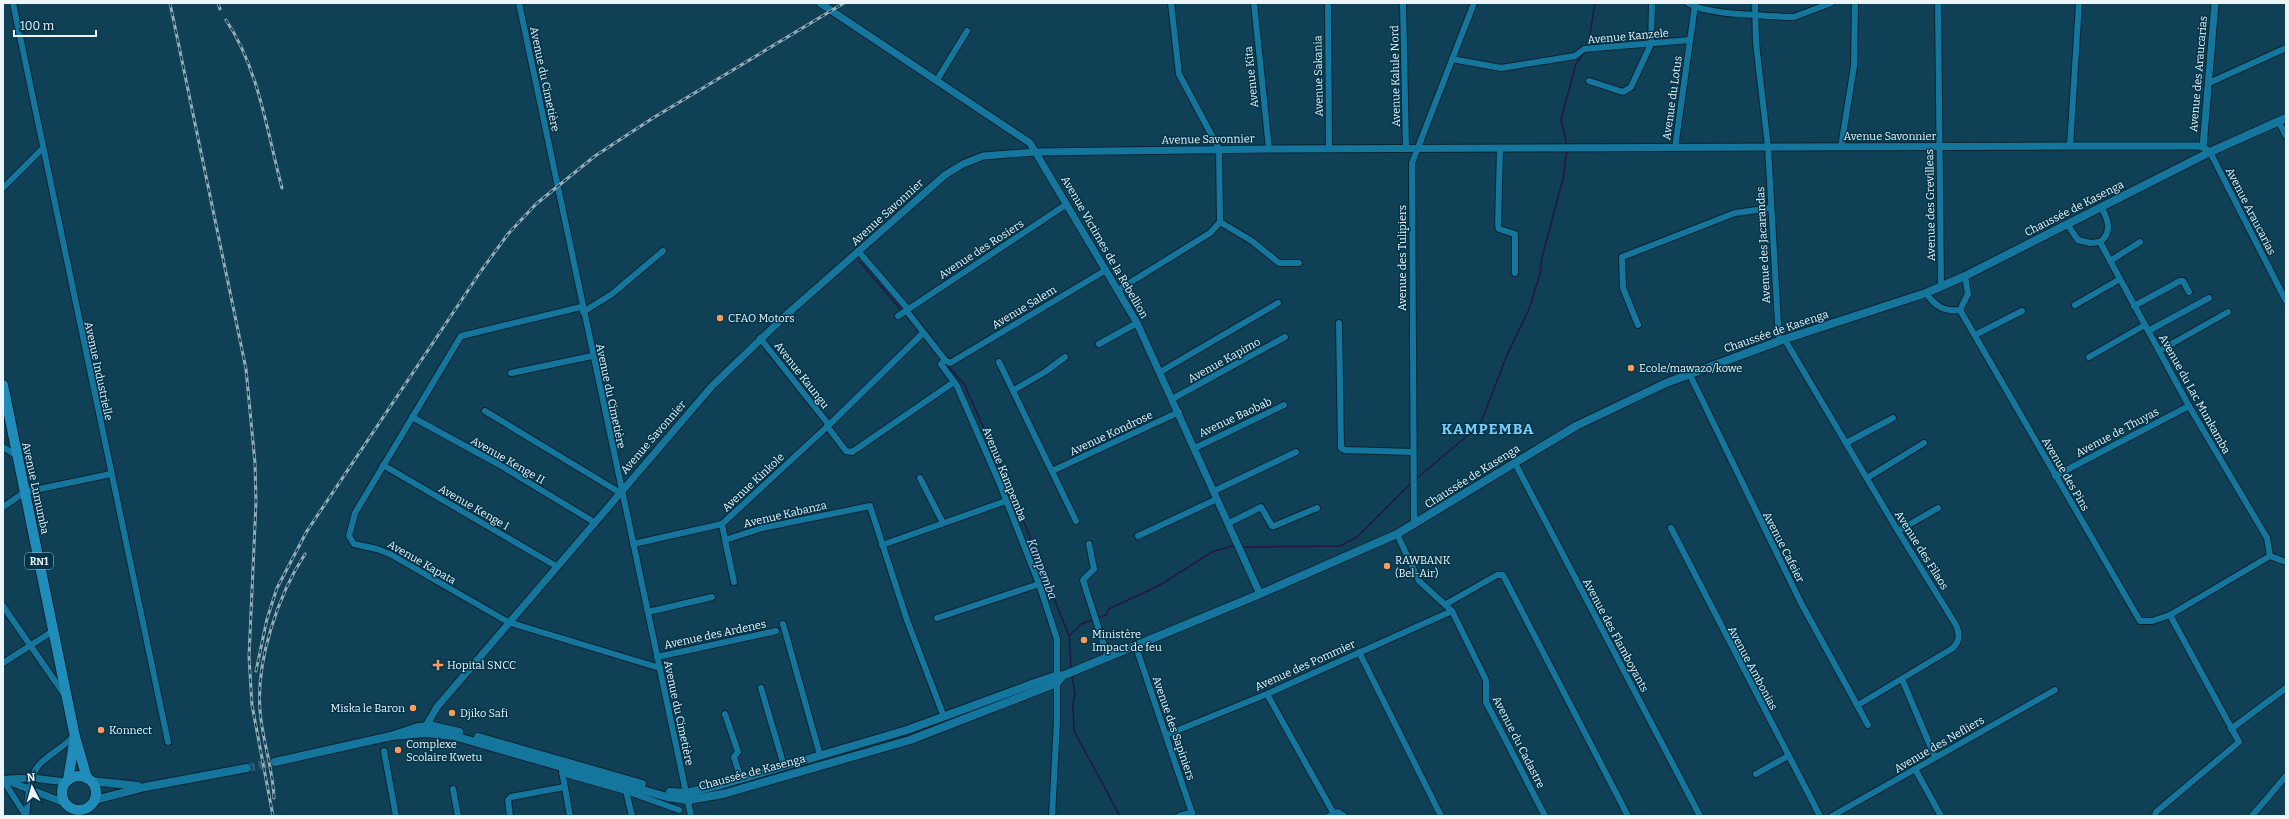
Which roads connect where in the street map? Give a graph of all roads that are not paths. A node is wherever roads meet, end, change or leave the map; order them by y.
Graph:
1 (13, 3) edge
2 (519, 3) edge
3 (820, 3) edge
4 (1171, 3) edge
5 (1254, 3) edge
6 (1328, 3) edge
7 (1403, 3) edge
8 (1474, 3) edge
9 (1652, 3) edge
10 (1688, 3) edge
11 (1755, 3) edge
12 (1831, 3) edge
13 (1855, 3) edge
14 (1938, 3) edge
15 (2079, 3) edge
16 (2215, 3) edge
17 (1695, 5) edge
18 (1754, 14) junction
19 (967, 30) dead end
20 (1690, 40) junction
21 (1651, 44) junction
22 (2286, 48) edge
23 (1452, 59) junction
24 (936, 80) junction
25 (1589, 81) dead end
26 (2209, 83) junction
27 (2282, 120) edge
28 (2286, 136) edge
29 (2070, 146) junction
30 (1768, 147) junction
31 (1841, 147) junction
32 (1939, 147) junction
33 (2203, 147) junction
34 (43, 148) junction
35 (1675, 148) junction
36 (1219, 149) junction
37 (1269, 149) junction
38 (1329, 149) junction
39 (1406, 149) junction
40 (1416, 149) junction
41 (1500, 149) junction
42 (1036, 152) junction
43 (2210, 152) junction
44 (3, 188) edge
45 (1067, 204) junction
46 (2101, 207) junction
47 (1771, 208) junction
48 (1220, 222) junction
49 (2067, 224) junction
50 (2100, 242) junction
51 (2140, 242) dead end
52 (663, 251) dead end
53 (859, 252) junction
54 (2110, 261) junction
55 (1299, 263) dead end
56 (1106, 270) junction
57 (1516, 273) dead end
58 (1965, 276) junction
59 (2120, 279) junction
60 (1941, 286) junction
61 (1118, 290) junction
62 (2190, 292) dead end
63 (1926, 293) junction
64 (2209, 298) dead end
65 (2286, 300) edge
66 (1278, 303) dead end
67 (2075, 305) dead end
68 (2134, 306) junction
69 (582, 309) junction
70 (1960, 310) junction
71 (2022, 311) dead end
72 (903, 312) junction
73 (2228, 312) dead end
74 (1137, 323) junction
75 (1339, 323) dead end
76 (1638, 325) dead end
77 (2147, 328) junction
78 (921, 334) junction
79 (1975, 335) junction
80 (760, 338) junction
81 (1285, 338) dead end
82 (1782, 341) junction
83 (1099, 344) dead end
84 (2159, 351) junction
85 (592, 356) junction
86 (1065, 357) dead end
87 (2089, 357) dead end
88 (943, 361) junction
89 (1000, 362) dead end
90 (1160, 372) junction
91 (511, 373) dead end
92 (1689, 373) junction
93 (954, 382) junction
94 (3, 385) edge
95 (1014, 390) junction
96 (1172, 399) junction
97 (1284, 405) dead end
98 (2189, 406) junction
99 (485, 411) dead end
100 (1179, 412) junction
101 (412, 417) junction
102 (1893, 418) dead end
103 (828, 426) junction
104 (1846, 443) junction
105 (1924, 443) dead end
106 (3, 447) edge
107 (1195, 448) junction
108 (1296, 452) dead end
109 (1413, 452) junction
110 (17, 456) junction
111 (1515, 463) junction
112 (383, 465) junction
113 (1052, 471) junction
114 (110, 474) junction
115 (2055, 476) junction
116 (920, 478) dead end
117 (1866, 478) junction
118 (620, 491) junction
119 (1214, 491) junction
120 (25, 492) junction
121 (1218, 499) junction
122 (1006, 501) junction
123 (3, 507) edge
124 (1317, 508) dead end
125 (1938, 508) dead end
126 (1076, 521) dead end
127 (594, 522) junction
128 (943, 523) junction
129 (1229, 523) junction
130 (722, 524) junction
131 (1414, 525) junction
132 (1671, 528) dead end
133 (1898, 531) junction
134 (1397, 534) junction
135 (1138, 536) dead end
136 (725, 540) junction
137 (633, 544) junction
138 (1089, 544) dead end
139 (882, 545) junction
140 (2270, 556) junction
141 (2285, 563) edge
142 (556, 566) junction
143 (734, 582) dead end
144 (1039, 584) junction
145 (1260, 594) junction
146 (712, 597) dead end
147 (1446, 604) junction
148 (3, 606) edge
149 (1452, 611) junction
150 (648, 612) junction
151 (2170, 615) junction
152 (937, 618) dead end
153 (508, 622) junction
154 (783, 624) dead end
155 (53, 631) junction
156 (776, 631) dead end
157 (31, 646) junction
158 (1136, 647) junction
159 (1359, 652) junction
160 (657, 657) junction
161 (1108, 658) junction
162 (3, 663) edge
163 (660, 668) junction
164 (1061, 677) junction
165 (1902, 679) junction
166 (761, 688) dead end
167 (2286, 688) edge
168 (2055, 690) dead end
169 (1267, 694) junction
170 (68, 700) junction
171 (1858, 705) junction
172 (725, 714) dead end
173 (944, 717) junction
174 (1868, 725) dead end
175 (2232, 729) junction
176 (426, 730) junction
177 (907, 730) junction
178 (1166, 734) junction
179 (74, 736) junction
180 (910, 740) junction
181 (168, 742) dead end
182 (384, 750) dead end
183 (820, 755) junction
184 (1788, 756) junction
185 (1934, 757) junction
186 (275, 762) tunnel mouth
187 (784, 766) junction
188 (561, 767) junction
189 (247, 768) tunnel mouth
190 (1915, 769) junction
191 (1756, 774) dead end
192 (34, 775) junction
193 (2286, 776) edge
194 (741, 778) junction
195 (89, 779) junction
196 (3, 780) edge
197 (67, 781) junction
198 (145, 787) junction
199 (564, 787) junction
200 (30, 789) junction
201 (453, 789) dead end
202 (626, 791) junction
203 (687, 797) junction
204 (67, 804) junction
205 (92, 807) edge
206 (679, 810) dead end
207 (1192, 814) edge
208 (1332, 815) edge
209 (26, 816) edge
210 (76, 816) edge
211 (396, 816) edge
212 (458, 816) edge
213 (510, 816) edge
214 (570, 816) edge
215 (632, 816) edge
216 (691, 816) edge
217 (1052, 816) edge
218 (1179, 816) edge
219 (1344, 816) edge
220 (1441, 816) edge
221 (1545, 816) edge
222 (1628, 816) edge
223 (1700, 816) edge
224 (1820, 816) edge
225 (1832, 816) edge
226 (1941, 816) edge
227 (2155, 816) edge
228 (2252, 816) edge

1 - 34 street, Avenue Industrielle
2 - 69 street, Avenue du Cimetière
3 - 24 street, Avenue Victimes de la Rebellion
4 - 36 street
5 - 37 street, Avenue Kita
6 - 38 street, Avenue Sakania
7 - 39 street, Avenue Kalule Nord
8 - 23 street, Avenue des Tulipiers
9 - 21 street
10 - 17 street
11 - 18 street, Avenue des Jacarandas
12 - 18 street
13 - 31 street
14 - 32 street, Avenue des Grevilleas
15 - 29 street
16 - 26 street, Avenue des Araucarias
17 - 18 street
17 - 20 street, Avenue du Lotus
18 - 30 street, Avenue des Jacarandas
19 - 24 street
20 - 21 street, Avenue Kanzele
20 - 35 street, Avenue du Lotus
21 - 23 street, Avenue Kanzele
21 - 25 street
22 - 26 street
23 - 40 street, Avenue des Tulipiers
24 - 42 street, Avenue Victimes de la Rebellion
26 - 33 street, Avenue des Araucarias
27 - 28 street
27 - 43 main road, Chaussée de Kasenga
29 - 32 street, Avenue Savonnier
29 - 33 street, Avenue Savonnier
30 - 31 street, Avenue Savonnier
30 - 35 street, Avenue Savonnier
30 - 47 street, Avenue des Jacarandas
31 - 32 street, Avenue Savonnier
32 - 60 street, Avenue des Grevilleas
33 - 43 street
34 - 44 street
34 - 114 street, Avenue Industrielle
35 - 41 street, Avenue Savonnier
36 - 37 street, Avenue Savonnier
36 - 42 street, Avenue Savonnier
36 - 48 street
37 - 38 street, Avenue Savonnier
38 - 39 street, Avenue Savonnier
39 - 40 street, Avenue Savonnier
40 - 41 street, Avenue Savonnier
40 - 109 street, Avenue des Tulipiers
41 - 57 street
42 - 45 street, Avenue Victimes de la Rebellion
42 - 53 street, Avenue Savonnier
43 - 46 main road, Chaussée de Kasenga
43 - 65 street, Avenue Araucarias
45 - 56 street, Avenue Victimes de la Rebellion
45 - 72 street, Avenue des Rosiers
46 - 49 main road, Chaussée de Kasenga
46 - 50 street
47 - 76 street
47 - 82 street, Avenue des Jacarandas
48 - 55 street
48 - 61 street
49 - 50 street
49 - 58 main road, Chaussée de Kasenga
50 - 54 street, Avenue du Lac Munkamba
51 - 54 street
52 - 69 street
53 - 72 street, Avenue Kampemba
53 - 80 street, Avenue Savonnier
54 - 59 street, Avenue du Lac Munkamba
56 - 61 street, Avenue Victimes de la Rebellion
56 - 88 street, Avenue Salem
58 - 60 main road, Chaussée de Kasenga
58 - 70 street
59 - 67 street
59 - 68 street, Avenue du Lac Munkamba
60 - 63 main road, Chaussée de Kasenga
61 - 74 street, Avenue Victimes de la Rebellion
62 - 68 street
63 - 70 street
63 - 82 main road, Chaussée de Kasenga
64 - 77 street
66 - 90 street
68 - 77 street, Avenue du Lac Munkamba
69 - 85 street, Avenue du Cimetière
69 - 101 street, Avenue Kapata
70 - 79 street, Avenue des Pins
71 - 79 street
72 - 78 street, Avenue Kampemba
73 - 84 street
74 - 83 street
74 - 90 street, Avenue Victimes de la Rebellion
75 - 109 street
77 - 84 street, Avenue du Lac Munkamba
77 - 87 street
78 - 88 street, Avenue Kampemba
78 - 103 street, Avenue Kinkole
79 - 115 street, Avenue des Pins
80 - 103 street, Avenue Kaungu
80 - 118 street, Avenue Savonnier
81 - 96 street, Avenue Kapimo
82 - 92 main road, Chaussée de Kasenga
82 - 104 street, Avenue des Filaos
84 - 98 street, Avenue du Lac Munkamba
85 - 91 street
85 - 118 street, Avenue du Cimetière
86 - 95 street
88 - 93 street, Avenue Kampemba
89 - 95 street
90 - 96 street, Avenue Victimes de la Rebellion
92 - 111 main road, Chaussée de Kasenga
92 - 171 street, Avenue Cafeier
93 - 103 street, Avenue Kaungu
93 - 122 street, Avenue Kampemba
94 - 110 highway, Avenue Lumumba / RN1
95 - 113 street
96 - 100 street, Avenue Victimes de la Rebellion
97 - 107 street, Avenue Baobab
98 - 115 street, Avenue de Thuyas
98 - 140 street, Avenue du Lac Munkamba
99 - 118 street
100 - 107 street, Avenue Victimes de la Rebellion
100 - 113 street, Avenue Kondrose
101 - 112 street, Avenue Kapata
101 - 127 street, Avenue Kenge II
102 - 104 street
103 - 130 street, Avenue Kinkole
104 - 117 street, Avenue des Filaos
105 - 117 street
106 - 110 street
107 - 119 street, Avenue Victimes de la Rebellion
108 - 119 street
109 - 131 street, Avenue des Tulipiers
110 - 120 highway, Avenue Lumumba / RN1
111 - 131 main road, Chaussée de Kasenga
111 - 223 street, Avenue des Flamboyants
112 - 142 street, Avenue Kenge I
112 - 153 street, Avenue Kapata
113 - 126 street
114 - 120 street
114 - 181 street, Avenue Industrielle
115 - 151 street, Avenue des Pins
116 - 128 street
117 - 133 street, Avenue des Filaos
118 - 127 street, Avenue Savonnier
118 - 137 street, Avenue du Cimetière
119 - 121 street, Avenue Victimes de la Rebellion
120 - 123 street
120 - 155 highway, Avenue Lumumba / RN1
121 - 129 street, Avenue Victimes de la Rebellion
121 - 135 street
122 - 128 street
122 - 144 street, Avenue Kampemba
124 - 129 street
125 - 133 street
127 - 142 street, Avenue Savonnier
128 - 139 street
129 - 145 street, Avenue Victimes de la Rebellion
130 - 136 street
130 - 137 street, Avenue Kinkole
131 - 134 main road, Chaussée de Kasenga
132 - 184 street, Avenue Ambonias
133 - 165 street, Avenue des Filaos
134 - 145 main road, Chaussée de Kasenga
134 - 147 street, Avenue du Cadastre
136 - 139 street, Avenue Kabanza
136 - 143 street
137 - 150 street, Avenue du Cimetière
138 - 161 street
139 - 173 street
140 - 141 street
140 - 151 street, Avenue des Pins
142 - 153 street, Avenue Savonnier
144 - 152 street
144 - 164 street, Avenue Kampemba
145 - 158 main road, Chaussée de Kasenga
146 - 150 street
147 - 149 street, Avenue du Cadastre
147 - 222 street
148 - 157 street
149 - 159 street, Avenue des Pommier
149 - 221 street, Avenue du Cadastre
150 - 160 street, Avenue du Cimetière
151 - 175 street
153 - 163 street, Avenue Kapata
153 - 176 street, Avenue Savonnier
154 - 183 street
155 - 157 street
155 - 170 highway, Avenue Lumumba / RN1
156 - 160 street, Avenue des Ardenes
157 - 162 street
157 - 170 street
158 - 161 main road, Chaussée de Kasenga
158 - 178 street, Avenue des Sapiniers
159 - 169 street, Avenue des Pommier
159 - 220 street
160 - 163 street, Avenue du Cimetière
161 - 164 main road, Chaussée de Kasenga
163 - 203 street, Avenue du Cimetière
164 - 173 main road, Chaussée de Kasenga
164 - 180 main road, Chaussée de Kasenga
164 - 217 street, Avenue Kampemba
165 - 171 street
165 - 185 street
166 - 187 street
167 - 175 street
168 - 185 street, Avenue des Nefliers
169 - 178 street, Avenue des Pommier
169 - 208 street
170 - 179 highway, Avenue Lumumba / RN1
171 - 174 street, Avenue Cafeier
172 - 194 street
173 - 177 main road, Chaussée de Kasenga
175 - 227 street
176 - 186 main road, Chaussée de Kasenga
176 - 188 main road, Chaussée de Kasenga
177 - 180 main road
177 - 183 main road, Chaussée de Kasenga
178 - 207 street, Avenue des Sapiniers
179 - 192 street
179 - 195 highway, Avenue Lumumba / RN1
179 - 197 highway, Avenue Lumumba / RN1
180 - 203 main road, Chaussée de Kasenga
182 - 211 street
183 - 187 main road, Chaussée de Kasenga
184 - 191 street
184 - 224 street, Avenue Ambonias
185 - 190 street, Avenue des Nefliers
187 - 194 main road, Chaussée de Kasenga
188 - 199 street
188 - 202 street
188 - 203 main road, Chaussée de Kasenga
189 - 198 main road
190 - 225 street, Avenue des Nefliers
190 - 226 street
192 - 196 street
192 - 197 street
192 - 200 street
193 - 228 street
194 - 203 main road, Chaussée de Kasenga
195 - 197 highway
195 - 198 main road
195 - 205 highway, Avenue Lumumba / RN1
196 - 200 street
196 - 209 street
197 - 204 highway, Avenue Lumumba / RN1
198 - 205 main road
199 - 213 street
199 - 214 street
200 - 204 street
200 - 209 street
201 - 212 street
202 - 206 street
202 - 215 street
203 - 216 street, Avenue du Cimetière
204 - 205 highway
204 - 210 highway
207 - 218 street
208 - 219 street

